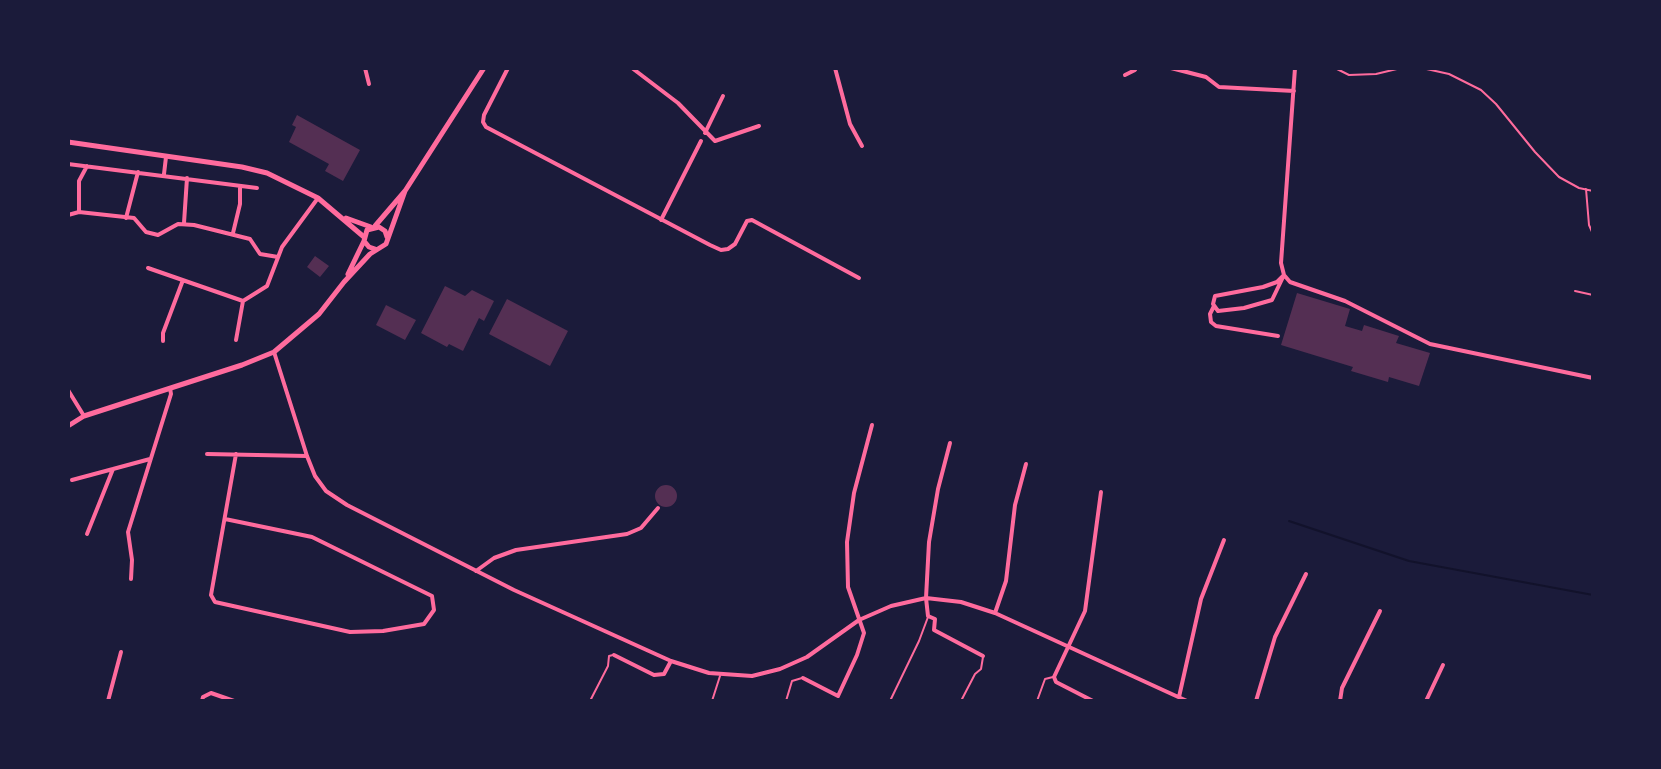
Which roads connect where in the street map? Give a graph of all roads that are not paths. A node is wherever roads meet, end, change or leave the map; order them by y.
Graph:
1 (365, 68) edge
2 (484, 68) edge
3 (508, 68) edge
4 (632, 68) edge
5 (835, 68) edge
6 (1144, 68) edge
7 (1171, 68) edge
8 (1295, 68) edge
9 (1134, 69) edge
10 (1183, 69) edge
11 (1125, 75) dead end
12 (369, 84) dead end
13 (1294, 91) junction
14 (723, 96) dead end
15 (759, 126) dead end
16 (705, 133) junction
17 (701, 141) dead end
18 (68, 142) edge
19 (862, 146) dead end
20 (166, 157) junction
21 (68, 164) edge
22 (87, 166) junction
23 (138, 172) junction
24 (164, 175) junction
25 (187, 178) junction
26 (240, 186) junction
27 (257, 188) dead end
28 (405, 191) junction
29 (318, 198) junction
30 (79, 212) junction
31 (68, 215) edge
32 (342, 216) junction
33 (126, 218) junction
34 (661, 220) junction
35 (184, 223) junction
36 (373, 227) junction
37 (233, 233) junction
38 (387, 237) junction
39 (364, 239) junction
40 (376, 249) junction
41 (278, 257) junction
42 (148, 268) dead end
43 (1284, 275) junction
44 (859, 278) dead end
45 (183, 280) junction
46 (344, 282) junction
47 (1575, 291) dead end
48 (1593, 295) edge
49 (243, 301) junction
50 (1214, 306) junction
51 (1278, 336) dead end
52 (236, 340) dead end
53 (163, 341) dead end
54 (274, 352) junction
55 (1593, 378) edge
56 (170, 388) junction
57 (68, 390) edge
58 (84, 416) junction
59 (872, 425) dead end
60 (68, 426) edge
61 (950, 443) dead end
62 (207, 454) dead end
63 (236, 454) junction
64 (307, 456) junction
65 (150, 459) junction
66 (1026, 464) dead end
67 (113, 469) junction
68 (72, 480) dead end
69 (1101, 492) dead end
70 (658, 508) dead end
71 (225, 519) junction
72 (87, 534) dead end
73 (1224, 540) dead end
74 (476, 571) junction
75 (1306, 574) dead end
76 (131, 579) dead end
77 (926, 598) junction
78 (1380, 611) dead end
79 (995, 613) junction
80 (928, 616) junction
81 (859, 620) junction
82 (1069, 647) junction
83 (121, 652) dead end
84 (614, 655) joint
85 (983, 656) joint
86 (671, 661) junction
87 (1443, 665) dead end
88 (720, 674) junction
89 (1054, 677) junction
90 (803, 678) joint
91 (838, 696) junction
92 (1180, 699) edge
93 (108, 701) edge
94 (202, 701) edge
95 (234, 701) edge
96 (590, 701) edge
97 (712, 701) edge
98 (786, 701) edge
99 (846, 701) edge
100 (890, 701) edge
101 (961, 701) edge
102 (1037, 701) edge
103 (1093, 701) edge
104 (1187, 701) edge
105 (1256, 701) edge
106 (1340, 701) edge
107 (1426, 701) edge

1 - 12 street
2 - 28 main road
3 - 34 street
4 - 16 street
5 - 19 street
6 - 9 street
7 - 10 street
8 - 13 street
9 - 11 street
10 - 13 street
13 - 43 street
14 - 16 street
15 - 16 street
17 - 34 street
18 - 20 main road
20 - 24 street
20 - 29 main road
21 - 22 street
22 - 23 street
22 - 30 street
23 - 24 street
23 - 33 street
24 - 25 street
25 - 26 street
25 - 35 street
26 - 27 street
26 - 37 street
28 - 36 main road
28 - 38 main road
29 - 32 main road
29 - 41 street
30 - 31 street
30 - 33 street
32 - 36 main road
32 - 39 main road
33 - 35 street
34 - 44 street
35 - 37 street
36 - 38 main road
36 - 39 main road
37 - 41 street
38 - 40 main road
39 - 40 main road
39 - 46 main road
40 - 46 main road
41 - 49 street
42 - 45 street
43 - 50 street
43 - 50 street
43 - 55 street
45 - 49 street
45 - 53 street
46 - 54 main road
47 - 48 lane
49 - 52 street
50 - 51 street
54 - 56 main road
54 - 64 street
56 - 58 main road
56 - 65 street
57 - 58 street
58 - 60 main road
59 - 81 street
61 - 77 street
62 - 63 street
63 - 64 street
63 - 71 street
64 - 74 street
65 - 67 street
65 - 76 street
66 - 79 street
67 - 68 street
67 - 72 street
69 - 82 street
70 - 74 street
71 - 71 street
73 - 92 street
74 - 86 street
75 - 105 street
77 - 79 street
77 - 80 street
77 - 81 street
78 - 106 street
79 - 82 street
80 - 85 street
80 - 100 lane
81 - 88 street
81 - 91 street
82 - 89 street
82 - 92 street
83 - 93 street
84 - 86 street
84 - 96 lane
85 - 101 lane
86 - 88 street
87 - 107 street
88 - 97 lane
89 - 102 lane
89 - 103 street
90 - 91 street
90 - 98 lane
91 - 99 lane
92 - 104 street
94 - 95 street

